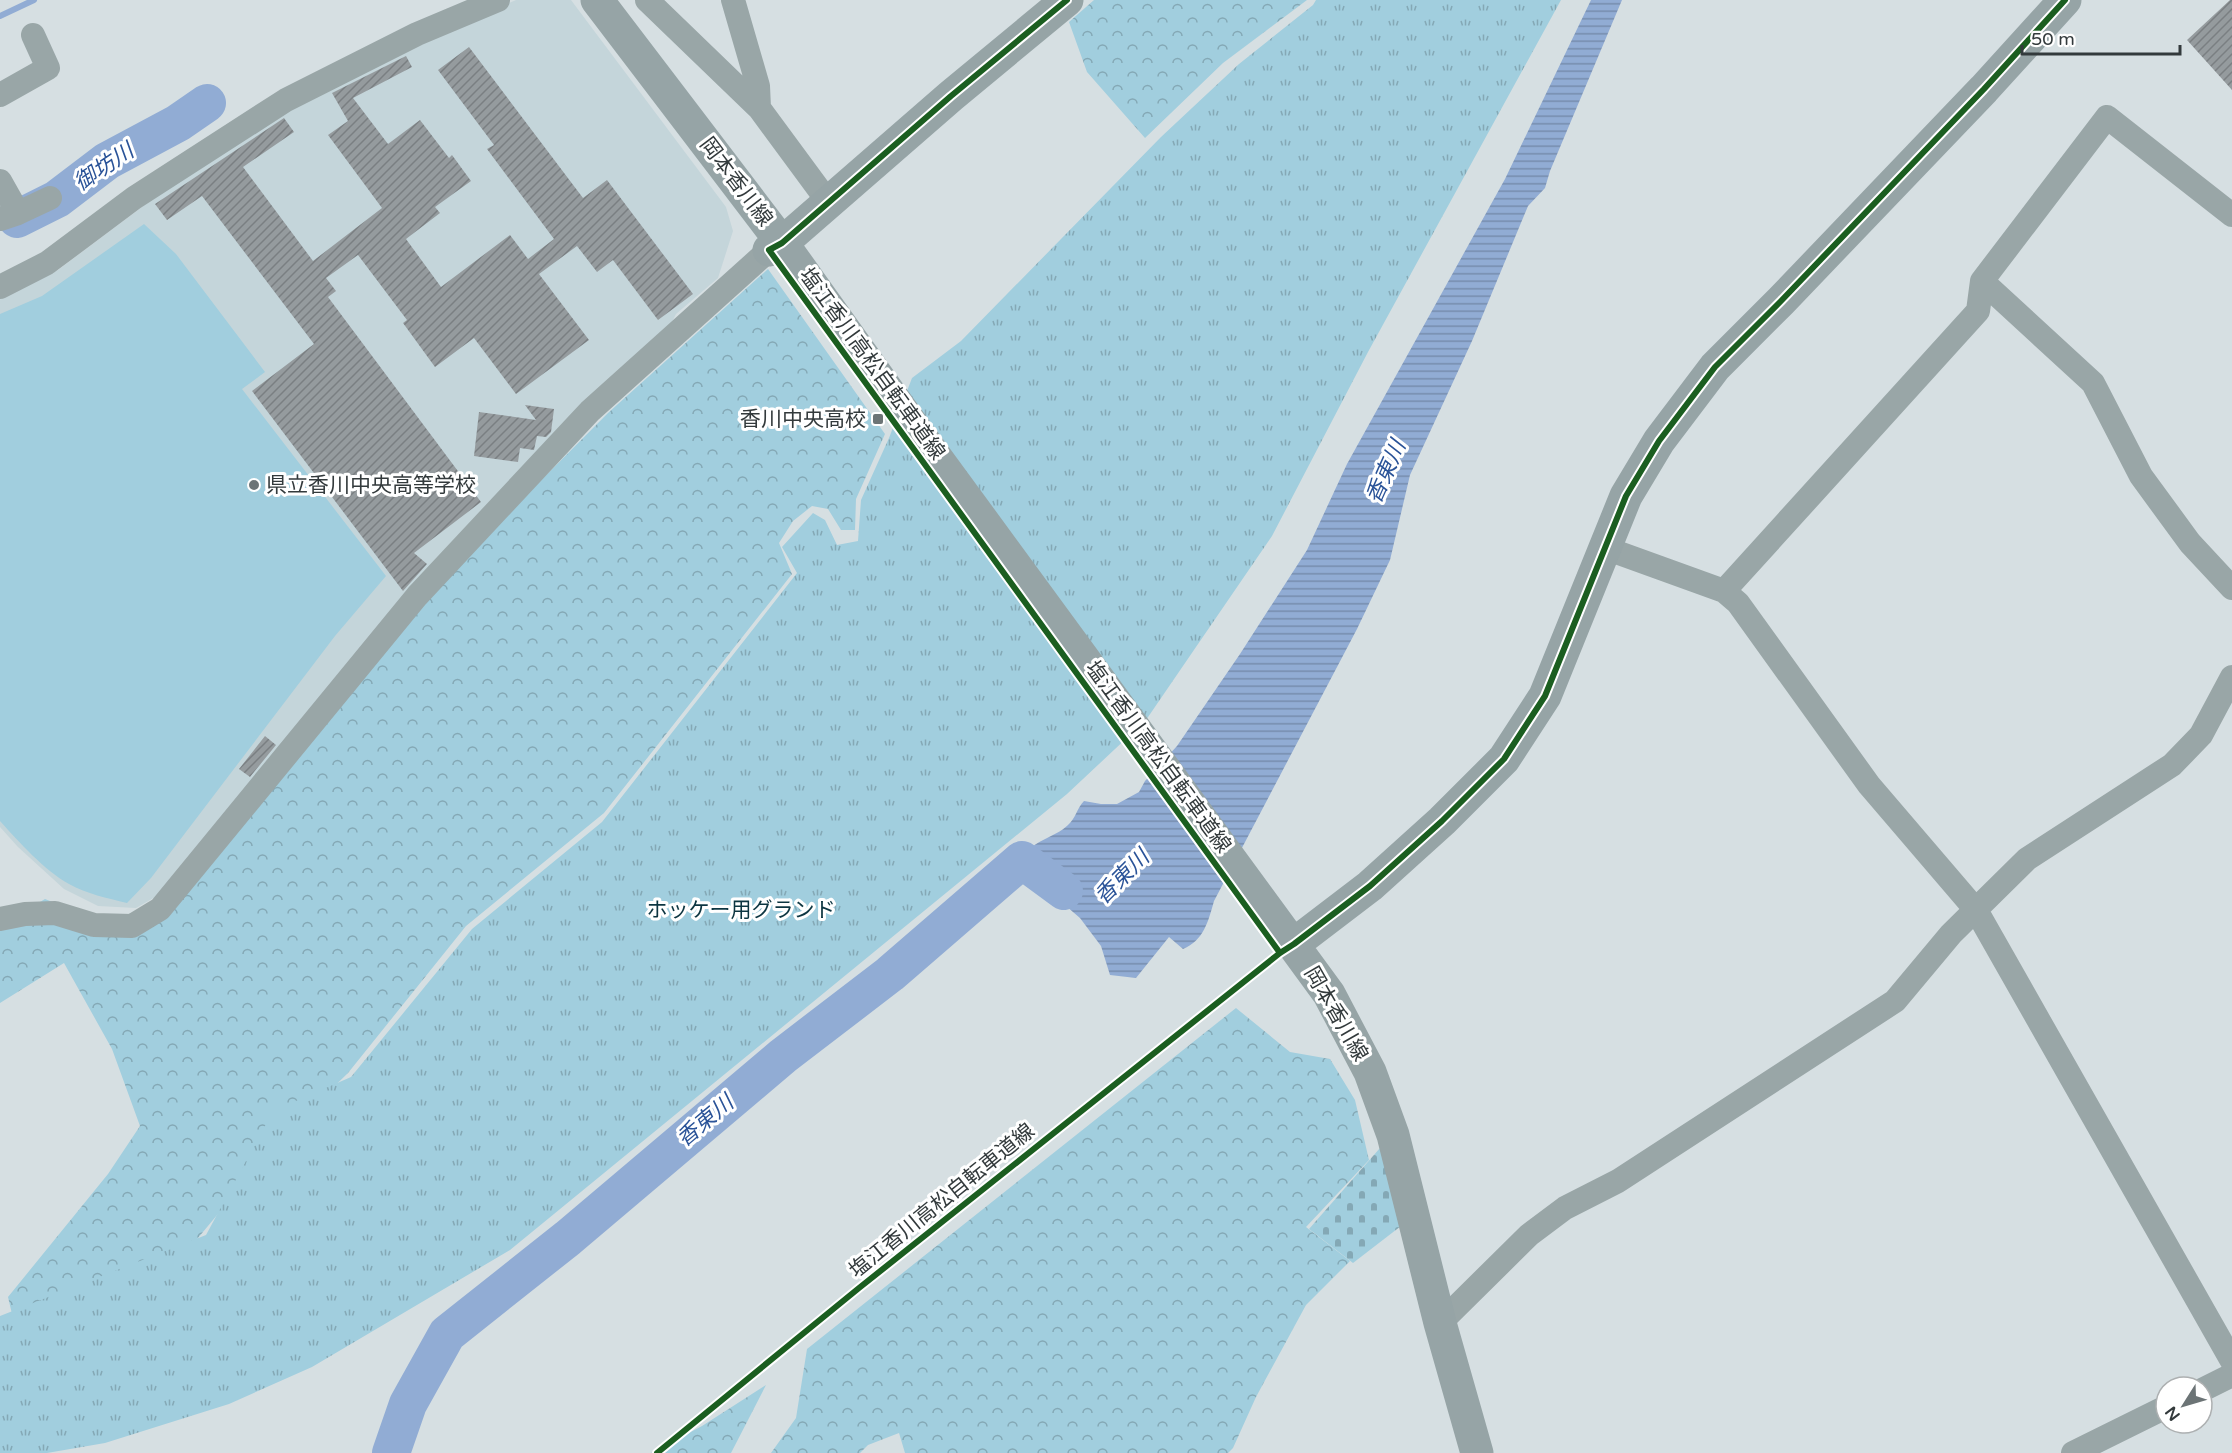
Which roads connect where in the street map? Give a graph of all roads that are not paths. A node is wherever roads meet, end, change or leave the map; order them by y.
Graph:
1 (498, 0) edge
2 (597, 0) edge
3 (647, 0) edge
4 (733, 0) edge
5 (1067, 0) edge
6 (2065, 0) edge
7 (33, 35) dead end
8 (0, 95) edge
9 (759, 108) junction
10 (0, 182) edge
11 (50, 198) dead end
12 (829, 203) junction
13 (2232, 215) edge
14 (9, 216) edge
15 (776, 246) junction
16 (1982, 281) junction
17 (0, 287) edge
18 (1605, 548) junction
19 (2232, 588) edge
20 (1724, 591) junction
21 (2232, 677) edge
22 (1976, 910) junction
23 (0, 919) edge
24 (1294, 944) junction
25 (1440, 1323) junction
26 (2232, 1361) edge
27 (2232, 1375) edge
28 (2214, 1384) edge
29 (2154, 1413) edge
30 (1477, 1453) edge
31 (2073, 1453) edge

1 - 17 street
2 - 15 main road, 岡本香川線
3 - 9 street
4 - 9 street
5 - 12 main road
6 - 18 main road
7 - 8 street
9 - 12 street
10 - 14 street
11 - 14 street
12 - 15 main road
13 - 16 street
15 - 23 street
15 - 24 main road, 岡本香川線
16 - 19 street
16 - 20 street
18 - 20 street
18 - 24 main road
20 - 22 street
21 - 22 street
22 - 25 street
22 - 26 street
24 - 25 main road, 岡本香川線
25 - 30 main road, 岡本香川線
27 - 28 street
29 - 31 street

